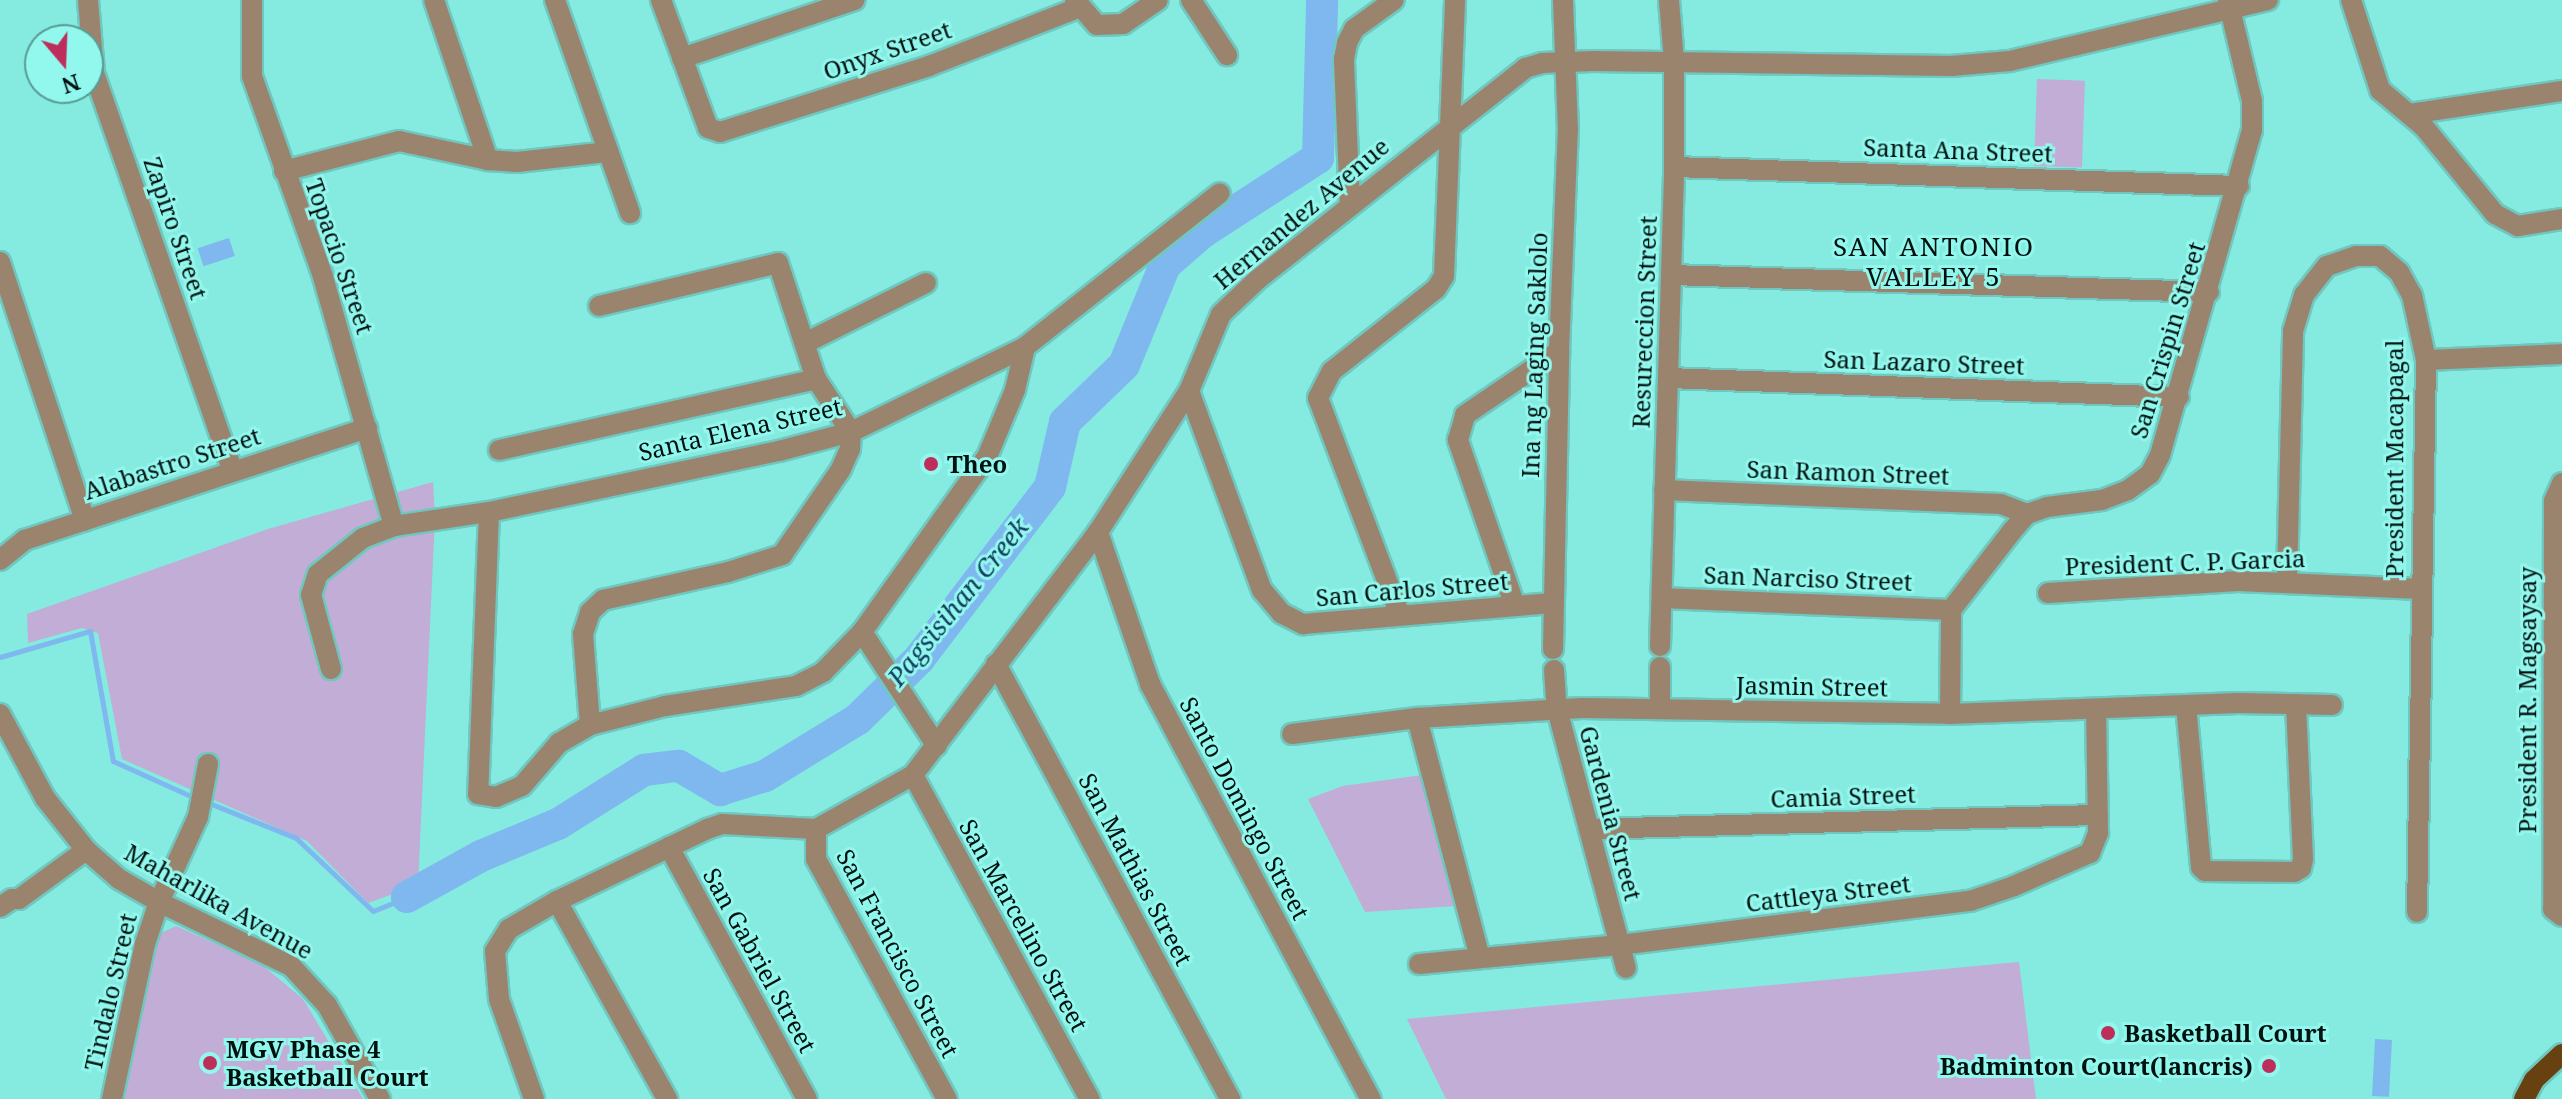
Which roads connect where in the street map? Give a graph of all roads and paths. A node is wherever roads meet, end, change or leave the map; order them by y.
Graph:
1 (88, 0) edge
2 (252, 0) edge
3 (434, 0) edge
4 (555, 0) edge
5 (661, 0) edge
6 (854, 0) edge
7 (1158, 0) edge
8 (1191, 0) edge
9 (1394, 0) edge
10 (1455, 0) edge
11 (1563, 0) edge
12 (1669, 0) edge
13 (2268, 0) edge
14 (2351, 0) edge
15 (1078, 4) edge
16 (2230, 5) edge
17 (1227, 55) dead end
18 (682, 58) junction
19 (1674, 61) junction
20 (1566, 64) junction
21 (2562, 91) edge
22 (2410, 114) junction
23 (1450, 125) junction
24 (608, 152) junction
25 (488, 160) junction
26 (1674, 167) junction
27 (284, 171) junction
28 (2239, 186) junction
29 (1220, 193) dead end
30 (1350, 205) junction
31 (630, 213) dead end
32 (2562, 219) edge
33 (0, 262) edge
34 (1671, 275) junction
35 (926, 283) dead end
36 (2209, 292) junction
37 (599, 306) dead end
38 (805, 343) junction
39 (1025, 347) junction
40 (1559, 351) junction
41 (2562, 354) edge
42 (2426, 360) junction
43 (1668, 378) junction
44 (816, 379) junction
45 (1189, 391) junction
46 (2179, 397) junction
47 (367, 428) junction
48 (851, 432) junction
49 (499, 450) dead end
50 (232, 470) junction
51 (2561, 483) edge
52 (1664, 490) junction
53 (489, 512) junction
54 (2027, 514) junction
55 (391, 517) junction
56 (85, 520) junction
57 (1098, 532) junction
58 (0, 560) edge
59 (2287, 581) junction
60 (2420, 589) junction
61 (2048, 593) dead end
62 (1662, 598) junction
63 (1552, 603) junction
64 (1515, 606) junction
65 (1951, 610) junction
66 (1400, 615) junction
67 (862, 632) junction
68 (2558, 644) edge
69 (1660, 646) dead end
70 (1553, 649) dead end
71 (996, 664) junction
72 (1660, 667) dead end
73 (331, 669) dead end
74 (1554, 670) dead end
75 (2186, 705) junction
76 (2296, 705) junction
77 (2332, 705) dead end
78 (1557, 709) junction
79 (1660, 709) junction
80 (2096, 710) junction
81 (0, 714) edge
82 (1950, 714) junction
83 (1417, 718) junction
84 (590, 725) junction
85 (1292, 734) dead end
86 (937, 746) junction
87 (208, 764) dead end
88 (913, 775) junction
89 (2558, 783) edge
90 (2098, 815) junction
91 (816, 829) junction
92 (1589, 829) junction
93 (669, 847) junction
94 (86, 850) junction
95 (557, 901) junction
96 (159, 902) junction
97 (10, 903) edge
98 (2417, 912) dead end
99 (2560, 916) edge
100 (0, 919) edge
101 (1620, 945) junction
102 (1480, 958) junction
103 (1419, 964) dead end
104 (1626, 968) dead end
105 (2562, 1054) edge
106 (112, 1099) edge
107 (380, 1099) edge
108 (534, 1099) edge
109 (667, 1099) edge
110 (807, 1099) edge
111 (947, 1099) edge
112 (1090, 1099) edge
113 (1230, 1099) edge
114 (1371, 1099) edge
115 (2524, 1099) edge

1 - 50 street, Zapiro Street
2 - 27 street, Topacio Street
3 - 25 street
4 - 24 street
5 - 18 street
6 - 18 street
7 - 15 street
8 - 17 street
9 - 30 street
10 - 23 street
11 - 20 street, Ina ng Laging Saklolo
12 - 19 street, Resureccion Street
13 - 16 street, Hernandez Avenue
14 - 22 street
15 - 18 street, Onyx Street
16 - 19 street, Hernandez Avenue
16 - 28 street, San Crispin Street
19 - 20 street, Hernandez Avenue
19 - 26 street, Resureccion Street
20 - 23 street, Hernandez Avenue
20 - 40 street, Ina ng Laging Saklolo
21 - 22 street
22 - 32 street
23 - 30 street, Hernandez Avenue
23 - 66 street
24 - 25 street
24 - 31 street
25 - 27 street
26 - 28 street, Santa Ana Street
26 - 34 street, Resureccion Street
27 - 47 street, Topacio Street
28 - 36 street, San Crispin Street
29 - 39 street, Santa Elena Street
30 - 45 street, Hernandez Avenue
33 - 56 street
34 - 36 street
34 - 43 street, Resureccion Street
35 - 38 street
36 - 46 street, San Crispin Street
37 - 38 street
38 - 44 street
39 - 48 street, Santa Elena Street
39 - 67 street
40 - 63 street, Ina ng Laging Saklolo
40 - 64 street
41 - 42 street
42 - 59 street, President Macapagal
42 - 60 street, President Macapagal
43 - 46 street, San Lazaro Street
43 - 52 street, Resureccion Street
44 - 48 street
44 - 49 street
45 - 57 street, Hernandez Avenue
45 - 66 street, San Carlos Street
46 - 54 street, San Crispin Street
47 - 50 street, Alabastro Street
47 - 55 street, Topacio Street
48 - 53 street, Santa Elena Street
48 - 84 street
50 - 56 street, Alabastro Street
51 - 68 street, President R. Magsaysay
52 - 54 street, San Ramon Street
52 - 62 street, Resureccion Street
53 - 55 street, Santa Elena Street
53 - 84 street
54 - 65 street
55 - 73 street, Santa Elena Street
56 - 58 street, Alabastro Street
57 - 71 street, Hernandez Avenue
57 - 114 street, Santo Domingo Street
59 - 60 street, President C. P. Garcia
59 - 61 street, President C. P. Garcia
60 - 98 street, President Macapagal
62 - 65 street, San Narciso Street
62 - 69 street, Resureccion Street
63 - 64 street, San Carlos Street
63 - 70 street, Ina ng Laging Saklolo
64 - 66 street, San Carlos Street
65 - 82 street
67 - 84 street
67 - 86 street
68 - 89 street, President R. Magsaysay
71 - 86 street, Hernandez Avenue
71 - 113 street, San Mathias Street
72 - 79 street
74 - 78 street, Gardenia Street
75 - 76 street, Jasmin Street
75 - 76 street
75 - 80 street, Jasmin Street
76 - 77 street, Jasmin Street
78 - 79 street, Jasmin Street
78 - 83 street, Jasmin Street
78 - 92 street, Gardenia Street
79 - 82 street, Jasmin Street
80 - 82 street, Jasmin Street
80 - 90 street, Cattleya Street
81 - 94 street, Maharlika Avenue
83 - 85 street, Jasmin Street
83 - 102 street
86 - 88 street, Hernandez Avenue
87 - 96 street, Tindalo Street
88 - 91 street, Hernandez Avenue
88 - 112 street, San Marcelino Street
89 - 99 street, President R. Magsaysay
90 - 92 street, Camia Street
90 - 101 street, Cattleya Street
91 - 93 street
91 - 111 street, San Francisco Street
92 - 101 street, Gardenia Street
93 - 95 street
93 - 110 street, San Gabriel Street
94 - 96 street, Maharlika Avenue
94 - 97 street
95 - 108 street
95 - 109 street
96 - 106 street, Tindalo Street
96 - 107 street, Maharlika Avenue
97 - 100 street
101 - 102 street, Cattleya Street
101 - 104 street, Gardenia Street
102 - 103 street, Cattleya Street
105 - 115 main road

